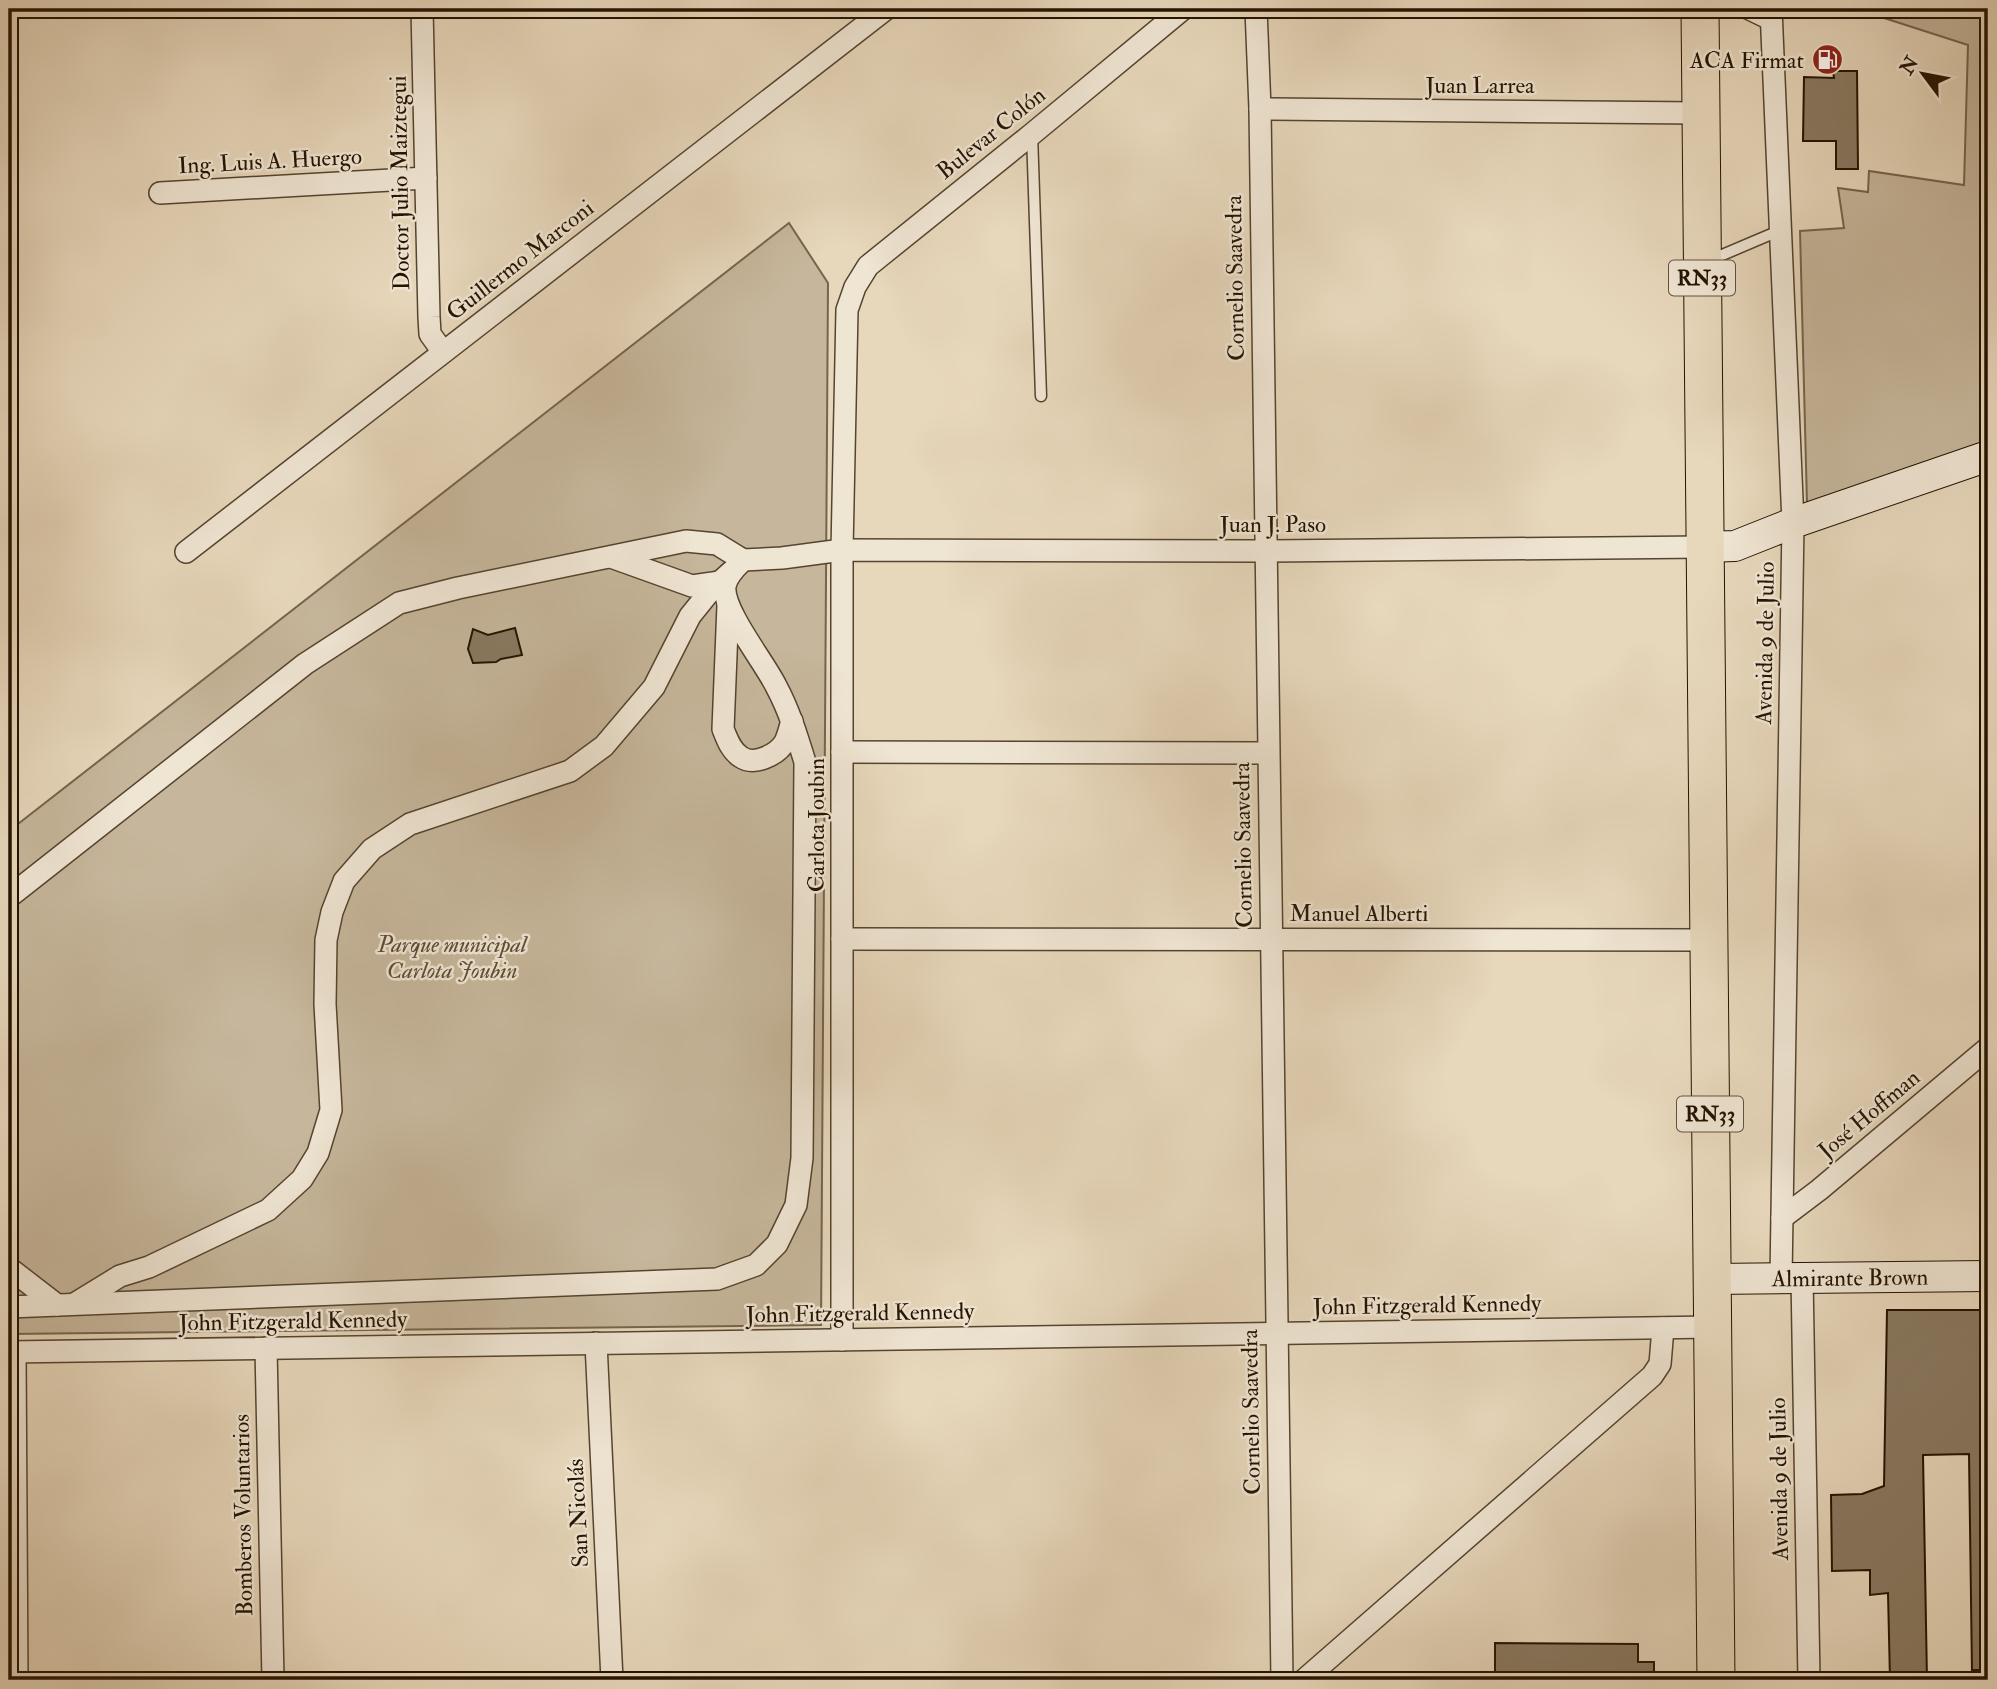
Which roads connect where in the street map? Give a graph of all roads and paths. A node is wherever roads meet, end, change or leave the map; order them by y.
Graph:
1 (422, 9) edge
2 (886, 9) edge
3 (1183, 9) edge
4 (1256, 9) edge
5 (1700, 9) edge
6 (1737, 9) edge
7 (1772, 18) edge
8 (1260, 109) junction
9 (1700, 113) junction
10 (1032, 134) junction
11 (426, 178) junction
12 (160, 193) dead end
13 (1781, 230) junction
14 (1702, 263) junction
15 (847, 310) joint
16 (443, 352) junction
17 (1041, 397) dead end
18 (1988, 456) edge
19 (1793, 523) junction
20 (1705, 548) junction
21 (842, 550) junction
22 (1264, 551) junction
23 (186, 552) dead end
24 (609, 556) junction
25 (731, 571) junction
26 (728, 603) junction
27 (792, 721) junction
28 (842, 752) junction
29 (1268, 753) junction
30 (9, 897) edge
31 (842, 939) junction
32 (1271, 939) junction
33 (1709, 940) junction
34 (1988, 1048) edge
35 (1782, 1218) junction
36 (9, 1268) edge
37 (1988, 1276) edge
38 (1792, 1278) junction
39 (1712, 1279) junction
40 (66, 1305) junction
41 (9, 1307) edge
42 (1713, 1327) junction
43 (1663, 1328) junction
44 (1276, 1333) junction
45 (842, 1340) junction
46 (596, 1343) junction
47 (266, 1348) junction
48 (12, 1352) edge
49 (17, 1680) edge
50 (273, 1680) edge
51 (612, 1680) edge
52 (1282, 1680) edge
53 (1304, 1680) edge
54 (1716, 1680) edge
55 (1809, 1680) edge

1 - 11 street, Doctor Julio Maiztegui
2 - 16 street, Guillermo Marconi
3 - 10 street, Bulevar Colón
4 - 8 street, Cornelio Saavedra
5 - 9 highway, RN33
6 - 7 lane
7 - 13 street, Avenida 9 de Julio
8 - 9 street, Juan Larrea
8 - 22 street, Cornelio Saavedra
9 - 14 highway, RN33
10 - 15 street, Bulevar Colón
10 - 17 lane
11 - 12 street, Ing. Luis A. Huergo
11 - 16 street, Doctor Julio Maiztegui
13 - 14 lane
13 - 19 street, Avenida 9 de Julio
14 - 20 highway, RN33
15 - 21 street, Carlota Joubin
16 - 23 street, Guillermo Marconi
18 - 19 main road
19 - 20 main road
19 - 35 street, Avenida 9 de Julio
20 - 22 street, Juan J. Paso
20 - 33 highway, RN33
21 - 22 street, Juan J. Paso
21 - 25 street, Juan J. Paso
21 - 28 street, Carlota Joubin
22 - 29 street, Cornelio Saavedra
24 - 25 street, Juan J. Paso
24 - 25 street
24 - 30 street
25 - 26 street
25 - 40 street
26 - 27 street
26 - 27 street
27 - 40 street
28 - 29 street
28 - 31 street, Carlota Joubin
29 - 32 street, Cornelio Saavedra
31 - 32 street, Manuel Alberti
31 - 45 street, Carlota Joubin
32 - 33 street, Manuel Alberti
32 - 44 street, Cornelio Saavedra
33 - 39 highway, RN33
34 - 35 street, José Hoffman
35 - 38 street, Avenida 9 de Julio
36 - 40 street
37 - 38 main road, Almirante Brown
38 - 39 main road, Almirante Brown
38 - 55 street, Avenida 9 de Julio
39 - 42 highway, RN33
40 - 41 street
42 - 43 street, John Fitzgerald Kennedy
42 - 54 highway, RN33
43 - 44 street, John Fitzgerald Kennedy
43 - 53 street
44 - 45 street, John Fitzgerald Kennedy
44 - 52 street, Cornelio Saavedra
45 - 46 street, John Fitzgerald Kennedy
46 - 47 street, John Fitzgerald Kennedy
46 - 51 street, San Nicolás
47 - 48 street, John Fitzgerald Kennedy
47 - 50 street, Bomberos Voluntarios
48 - 49 street

